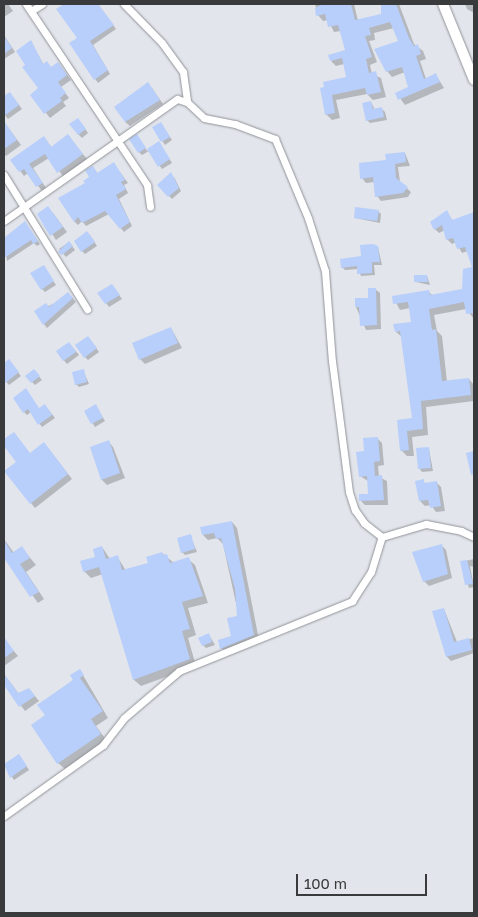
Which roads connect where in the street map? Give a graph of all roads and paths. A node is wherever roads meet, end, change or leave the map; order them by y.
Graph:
1 (26, 4) edge
2 (42, 4) edge
3 (124, 4) edge
4 (443, 4) edge
5 (31, 11) junction
6 (474, 80) edge
7 (187, 102) junction
8 (120, 142) junction
9 (4, 176) edge
10 (24, 207) junction
11 (150, 207) dead end
12 (4, 221) edge
13 (87, 309) dead end
14 (382, 537) junction
15 (474, 537) edge
16 (4, 816) edge

1 - 5 street
2 - 5 street
3 - 7 street
4 - 6 street
5 - 8 street
7 - 8 street
7 - 14 street
8 - 10 street
8 - 11 street
9 - 10 street
10 - 12 street
10 - 13 street
14 - 15 street
14 - 16 street

